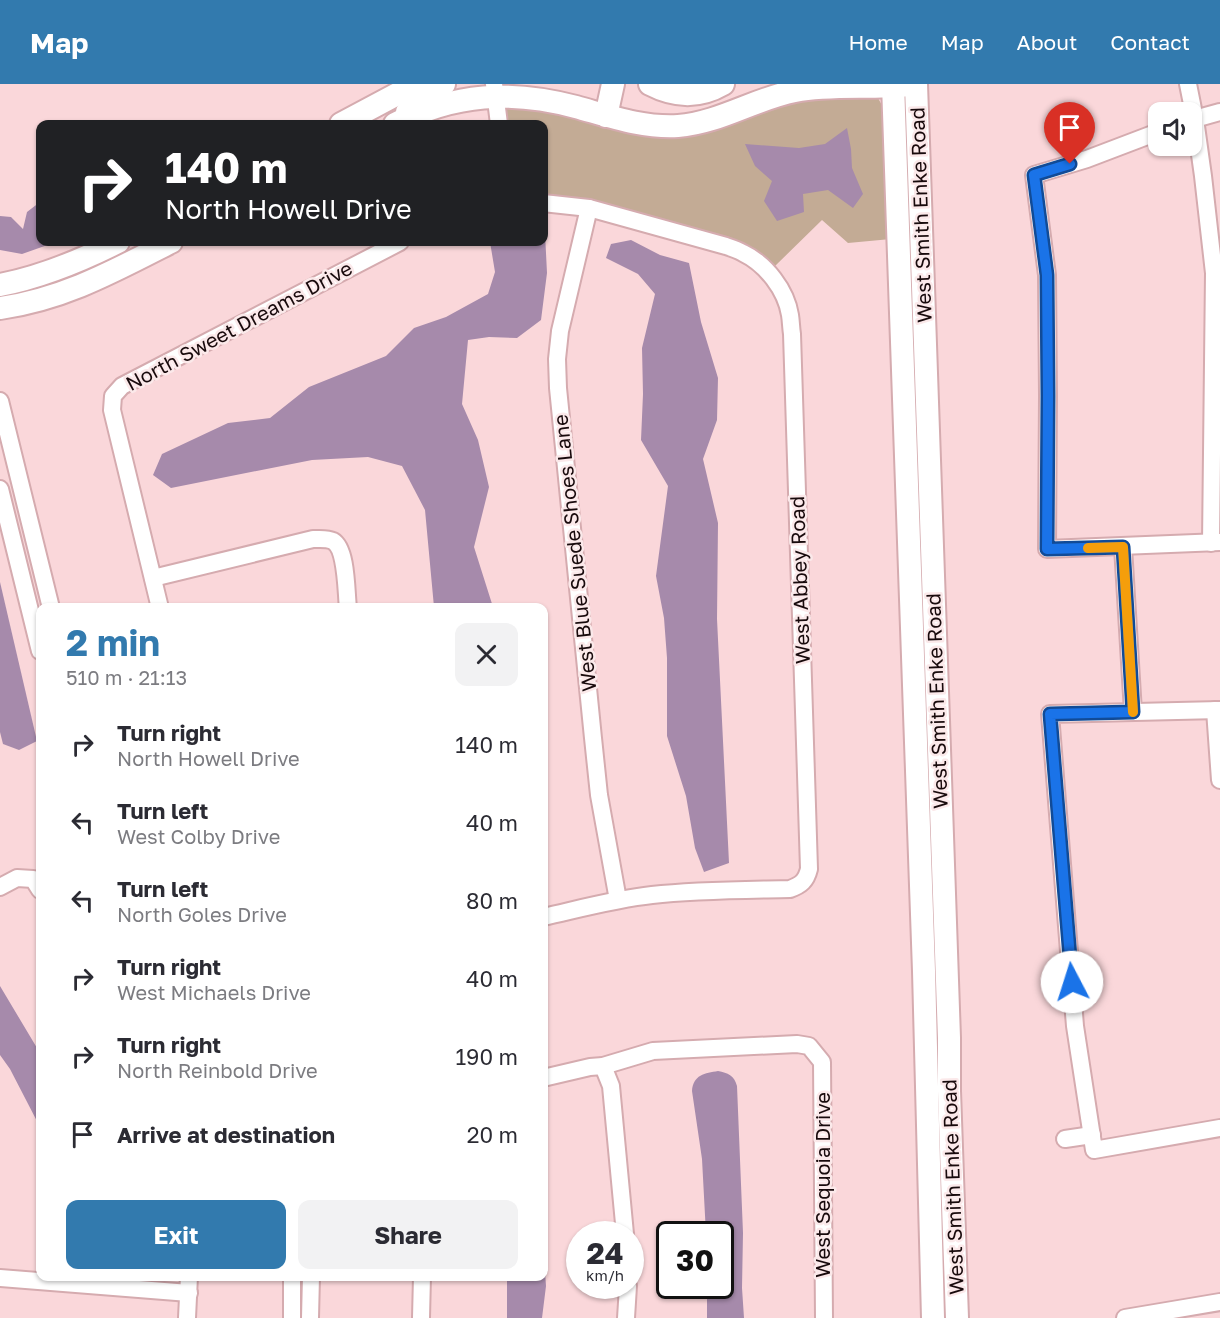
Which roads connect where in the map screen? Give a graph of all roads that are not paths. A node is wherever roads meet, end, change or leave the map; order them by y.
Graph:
1 (416, 84) edge
2 (444, 84) edge
3 (613, 84) edge
4 (650, 84) edge
5 (723, 84) edge
6 (916, 84) edge
7 (1188, 84) edge
8 (893, 85) edge
9 (498, 88) edge
10 (1191, 102) edge
11 (1220, 112) edge
12 (606, 116) junction
13 (1202, 117) edge
14 (348, 120) edge
15 (398, 120) edge
16 (403, 120) edge
17 (499, 120) edge
18 (1148, 136) edge
19 (1199, 156) edge
20 (548, 204) edge
21 (589, 208) junction
22 (109, 246) edge
23 (163, 246) edge
24 (392, 246) edge
25 (0, 285) edge
26 (0, 308) edge
27 (0, 400) edge
28 (0, 489) edge
29 (1215, 542) edge
30 (1123, 547) junction
31 (153, 578) junction
32 (50, 603) edge
33 (159, 603) edge
34 (347, 603) edge
35 (36, 635) edge
36 (1217, 710) edge
37 (1133, 712) junction
38 (1220, 780) edge
39 (36, 885) edge
40 (0, 887) edge
41 (618, 900) junction
42 (548, 916) edge
43 (603, 1066) junction
44 (548, 1077) edge
45 (1220, 1128) edge
46 (1065, 1139) dead end
47 (1093, 1143) junction
48 (624, 1221) edge
49 (0, 1278) edge
50 (36, 1279) edge
51 (81, 1281) edge
52 (292, 1281) edge
53 (311, 1281) edge
54 (422, 1281) edge
55 (189, 1285) edge
56 (627, 1299) edge
57 (1220, 1302) edge
58 (186, 1318) edge
59 (292, 1318) edge
60 (310, 1318) edge
61 (421, 1318) edge
62 (626, 1318) edge
63 (824, 1318) edge
64 (933, 1318) edge
65 (957, 1318) edge
66 (1125, 1318) edge

1 - 14 street
2 - 15 street
3 - 12 street
4 - 5 street
6 - 8 street
6 - 65 street, West Smith Enke Road
7 - 10 street
8 - 12 street
8 - 64 street, West Smith Enke Road
9 - 12 street
9 - 16 street
9 - 17 street
11 - 13 street
18 - 30 street
19 - 29 street
20 - 21 street
21 - 41 street, West Blue Suede Shoes Lane
21 - 41 street, West Abbey Road
22 - 25 street
23 - 26 street
24 - 31 street, North Sweet Dreams Drive
27 - 32 street
28 - 35 street
29 - 30 street
30 - 37 street
31 - 33 street
31 - 34 street
36 - 37 street
36 - 38 street
37 - 47 street
39 - 40 street
41 - 42 street
43 - 44 street
43 - 48 street
43 - 63 street, West Sequoia Drive
45 - 47 street
46 - 47 street
49 - 50 street
51 - 55 street
52 - 59 street
53 - 60 street
54 - 61 street
55 - 58 street
56 - 62 street
57 - 66 street

